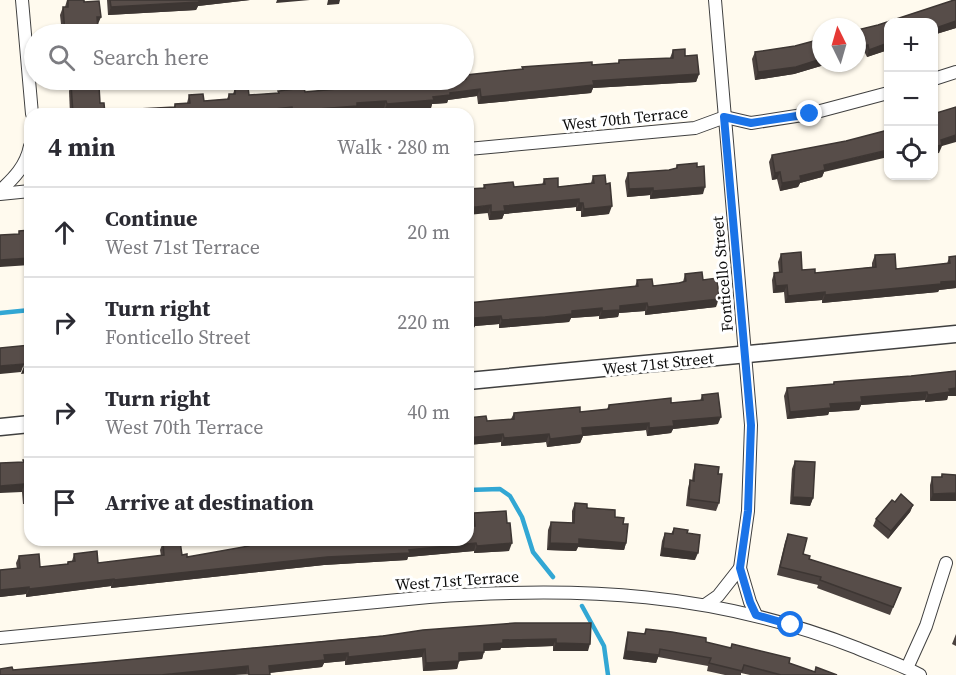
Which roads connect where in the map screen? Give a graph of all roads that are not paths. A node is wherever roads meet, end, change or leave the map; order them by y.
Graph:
1 (22, 0) edge
2 (715, 0) edge
3 (24, 24) edge
4 (956, 72) edge
5 (938, 77) edge
6 (30, 90) edge
7 (884, 94) edge
8 (31, 108) edge
9 (724, 117) junction
10 (474, 148) edge
11 (24, 164) edge
12 (24, 191) edge
13 (0, 193) edge
14 (956, 334) edge
15 (746, 354) junction
16 (474, 380) edge
17 (24, 425) edge
18 (0, 427) edge
19 (946, 563) dead end
20 (740, 568) junction
21 (705, 605) junction
22 (756, 615) junction
23 (0, 638) edge
24 (907, 668) junction
25 (920, 675) edge

1 - 3 street
2 - 9 street, Fonticello Street
4 - 5 street
6 - 8 street
7 - 9 street
9 - 10 street, West 70th Terrace
9 - 15 street, Fonticello Street
11 - 13 street
12 - 13 street
14 - 15 street, West 71st Street
15 - 16 street, West 71st Street
15 - 20 street, Fonticello Street
17 - 18 street
19 - 24 street
20 - 21 street
20 - 22 street, Fonticello Street
21 - 22 street, West 71st Terrace
21 - 23 street, West 71st Terrace
22 - 24 street, West 71st Terrace
24 - 25 street, West 71st Terrace

